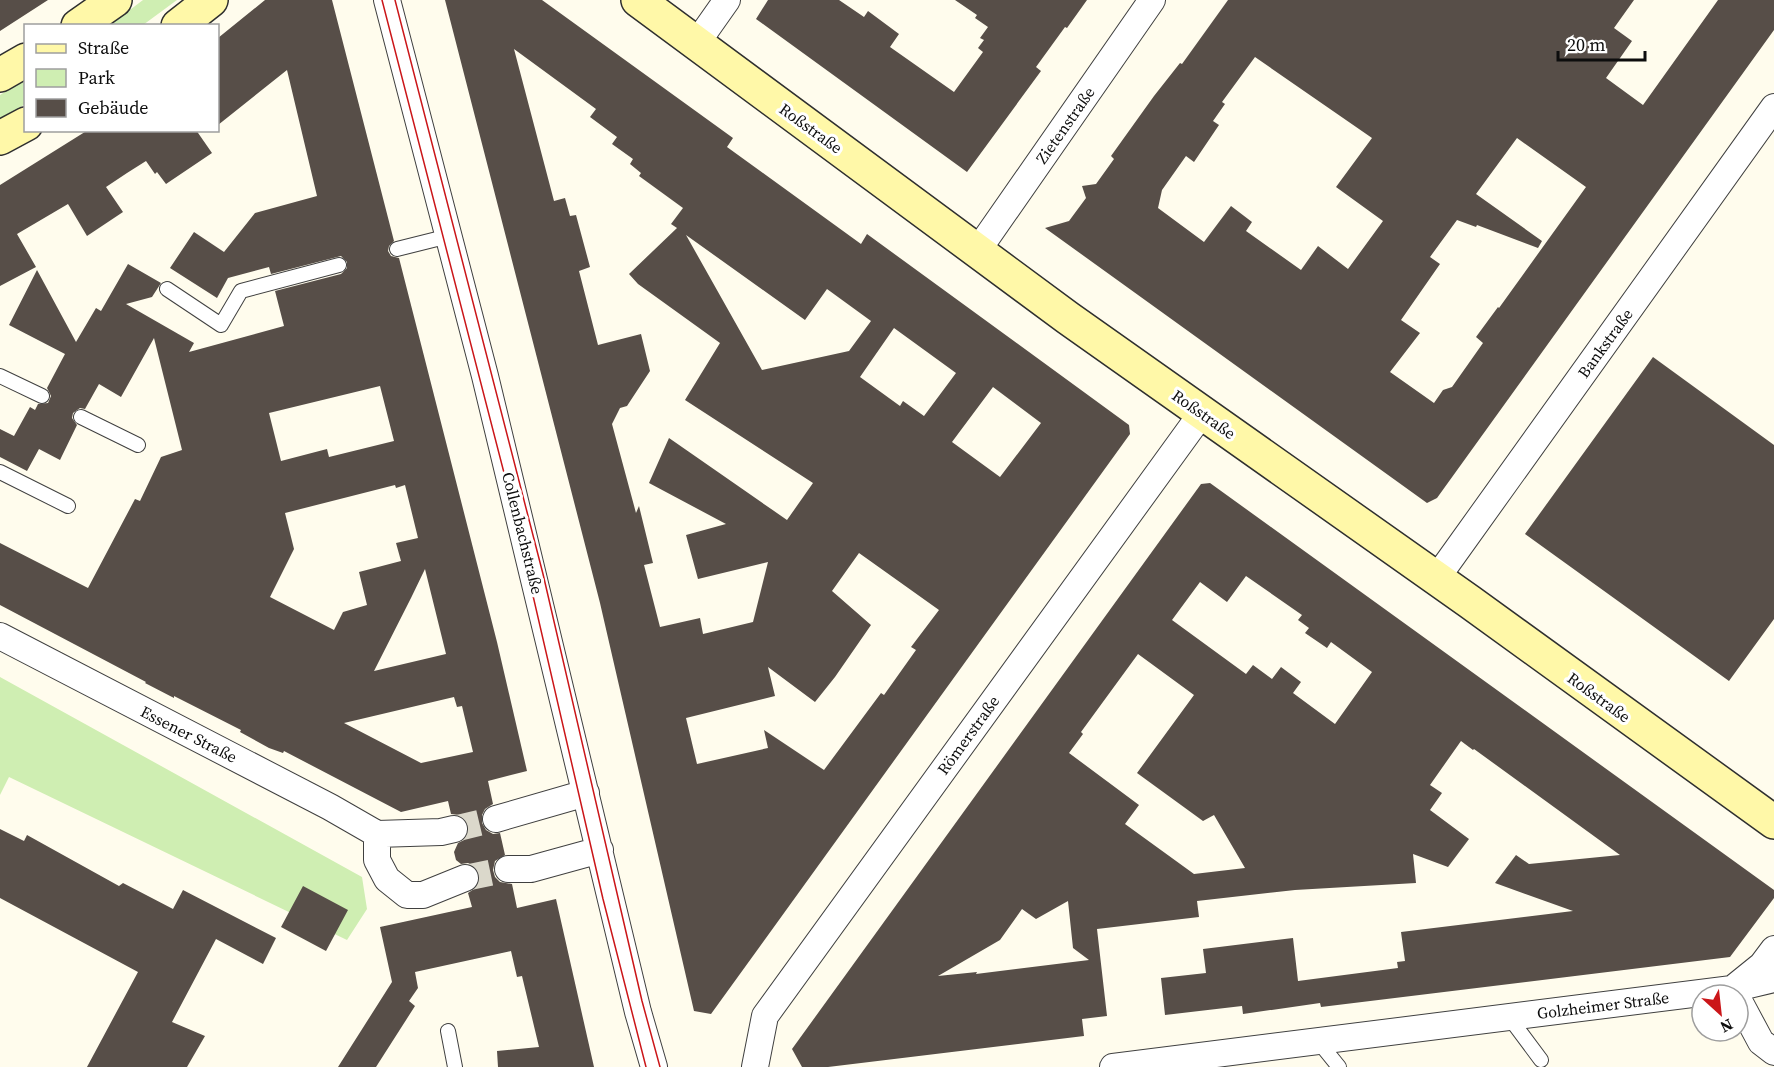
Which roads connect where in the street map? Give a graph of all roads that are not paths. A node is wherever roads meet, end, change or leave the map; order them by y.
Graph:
1 (115, 0) edge
2 (211, 0) edge
3 (387, 0) edge
4 (638, 0) edge
5 (727, 0) edge
6 (1152, 0) edge
7 (81, 24) edge
8 (181, 24) edge
9 (696, 44) junction
10 (24, 61) edge
11 (0, 75) edge
12 (1774, 107) edge
13 (24, 125) edge
14 (0, 138) edge
15 (449, 236) junction
16 (397, 249) dead end
17 (978, 250) junction
18 (339, 265) dead end
19 (167, 290) dead end
20 (0, 376) edge
21 (42, 396) dead end
22 (1202, 413) junction
23 (81, 417) dead end
24 (138, 445) dead end
25 (0, 472) edge
26 (68, 506) dead end
27 (1436, 579) junction
28 (0, 636) edge
29 (586, 793) junction
30 (496, 819) tunnel mouth
31 (1774, 822) edge
32 (454, 829) tunnel mouth
33 (377, 834) junction
34 (600, 850) junction
35 (508, 869) tunnel mouth
36 (465, 878) tunnel mouth
37 (1774, 949) edge
38 (1774, 980) edge
39 (1750, 984) edge
40 (1750, 996) edge
41 (1690, 1007) edge
42 (1509, 1017) junction
43 (1750, 1024) edge
44 (448, 1031) dead end
45 (1318, 1041) junction
46 (1774, 1052) edge
47 (1540, 1060) dead end
48 (1124, 1066) edge
49 (455, 1067) edge
50 (654, 1067) edge
51 (755, 1067) edge
52 (1339, 1067) edge

1 - 7 street
2 - 8 street
3 - 15 street, Collenbachstraße
4 - 9 street, Roßstraße
5 - 9 street
6 - 17 street, Zietenstraße
9 - 17 street, Roßstraße
10 - 11 street
12 - 27 street, Bankstraße
13 - 14 street
15 - 16 lane
15 - 29 street, Collenbachstraße
17 - 22 street, Roßstraße
18 - 19 lane
20 - 21 lane
22 - 27 street, Roßstraße
22 - 51 street, Römerstraße
23 - 24 lane
25 - 26 lane
27 - 31 street, Roßstraße
28 - 33 street, Essener Straße
29 - 30 street
29 - 34 street, Collenbachstraße
32 - 33 street
33 - 36 street
34 - 35 street
34 - 50 street, Collenbachstraße
37 - 39 street
38 - 40 street, Golzheimer Straße
41 - 42 street, Golzheimer Straße
42 - 45 street, Golzheimer Straße
42 - 47 lane, Golzheimer Straße
43 - 46 street
44 - 49 lane
45 - 48 street, Golzheimer Straße
45 - 52 lane

